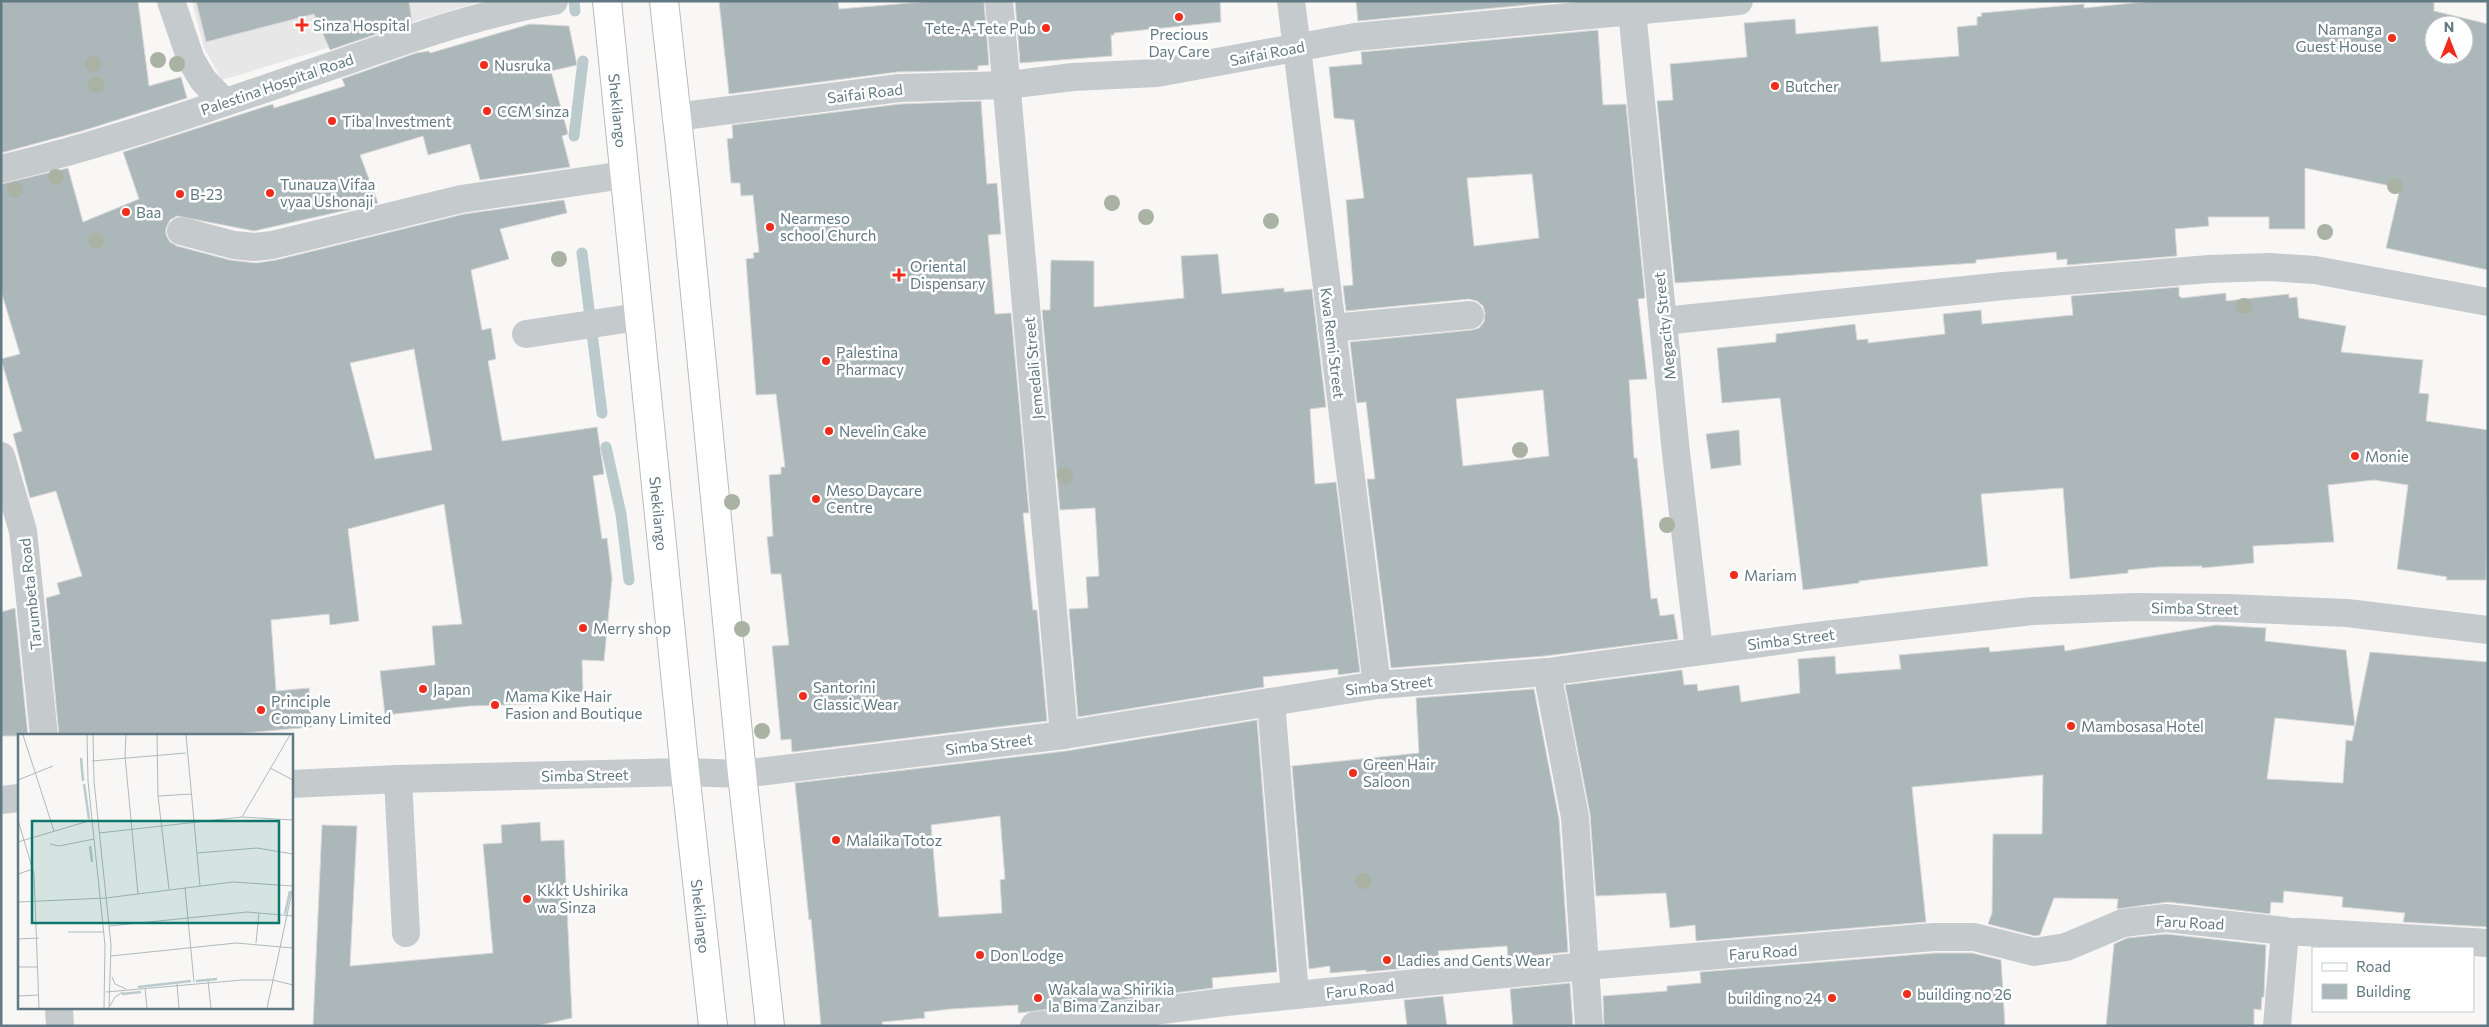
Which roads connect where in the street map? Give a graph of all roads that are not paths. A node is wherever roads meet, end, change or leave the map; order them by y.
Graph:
1 (171, 1) edge
2 (554, 1) edge
3 (607, 1) edge
4 (664, 1) edge
5 (999, 1) edge
6 (1291, 1) edge
7 (1739, 1) edge
8 (1632, 6) edge
9 (1295, 47) junction
10 (1008, 85) junction
11 (224, 102) junction
12 (676, 116) junction
13 (1, 169) edge
14 (624, 175) junction
15 (181, 231) dead end
16 (2488, 302) edge
17 (1470, 315) dead end
18 (638, 317) junction
19 (1663, 322) junction
20 (1332, 328) junction
21 (526, 334) dead end
22 (1, 456) edge
23 (5, 485) edge
24 (2488, 630) edge
25 (1699, 651) junction
26 (1547, 672) junction
27 (1377, 685) junction
28 (1271, 702) junction
29 (44, 734) edge
30 (1064, 735) junction
31 (684, 772) junction
32 (742, 774) junction
33 (398, 779) junction
34 (292, 784) edge
35 (18, 798) edge
36 (1, 800) edge
37 (2285, 931) junction
38 (406, 933) dead end
39 (2488, 943) edge
40 (1586, 966) junction
41 (1295, 995) junction
42 (59, 1010) edge
43 (60, 1026) edge
44 (713, 1026) edge
45 (770, 1026) edge
46 (1034, 1026) edge
47 (1590, 1026) edge
48 (2277, 1026) edge

1 - 11 street
2 - 11 street, Palestina Hospital Road
3 - 14 main road, Shekilango
4 - 12 main road
5 - 10 street, Jemedali Street
6 - 9 street, Kwa Remi Street
7 - 8 street, Saifai Road
8 - 9 street, Saifai Road
8 - 19 street, Megacity Street
9 - 10 street, Saifai Road
9 - 20 street, Kwa Remi Street
10 - 12 street, Saifai Road
10 - 30 street, Jemedali Street
11 - 13 street, Palestina Hospital Road
12 - 32 main road
14 - 15 street
14 - 18 main road, Shekilango
16 - 19 street
17 - 20 street
18 - 21 street
18 - 31 main road, Shekilango
19 - 25 street, Megacity Street
20 - 27 street, Kwa Remi Street
22 - 23 street, Tarumbeta Road
23 - 29 street, Tarumbeta Road
24 - 25 street, Simba Street
25 - 26 street, Simba Street
26 - 27 street, Simba Street
26 - 40 street
27 - 28 street, Simba Street
28 - 30 street, Simba Street
28 - 41 street
30 - 32 street, Simba Street
31 - 32 street, Simba Street
31 - 33 street, Simba Street
31 - 44 main road, Shekilango
32 - 45 main road
33 - 34 street, Simba Street
33 - 38 street
35 - 36 street
37 - 39 street, Faru Road
37 - 40 street, Faru Road
37 - 48 street
40 - 41 street, Faru Road
40 - 47 street
41 - 46 street, Faru Road
42 - 43 street

